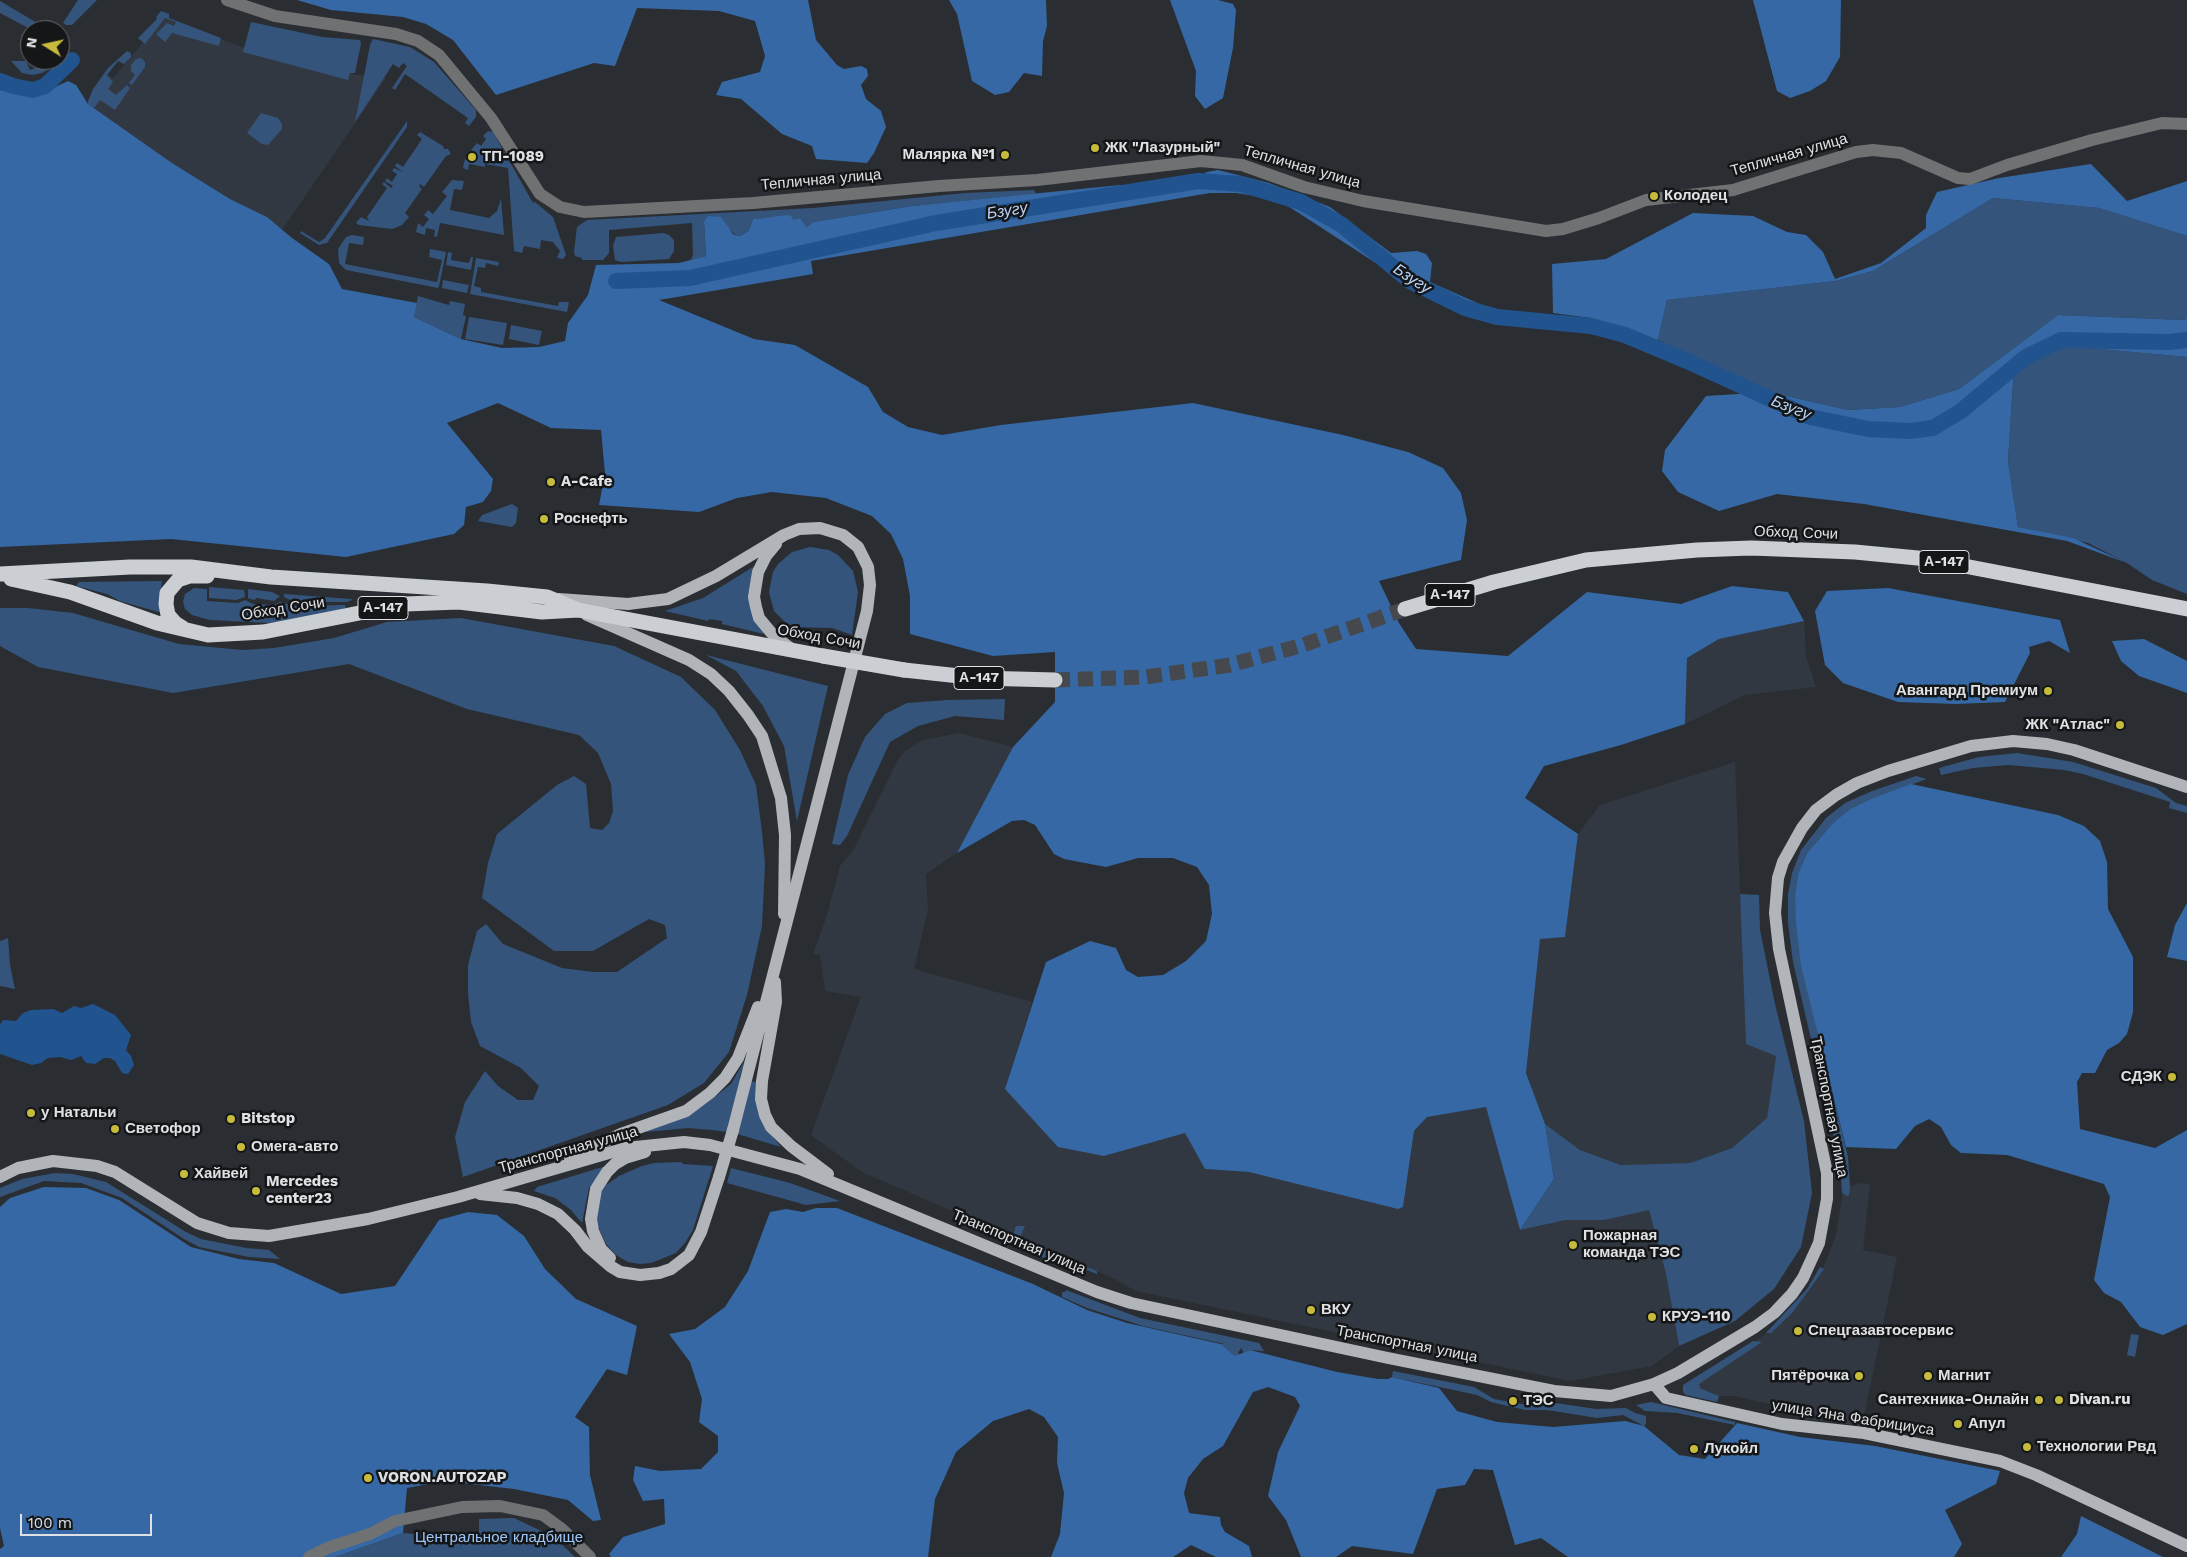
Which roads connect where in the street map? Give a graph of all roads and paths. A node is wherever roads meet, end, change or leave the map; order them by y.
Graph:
1 (227, 0) edge
2 (2187, 124) edge
3 (784, 535) junction
4 (0, 576) edge
5 (271, 577) junction
6 (547, 597) junction
7 (2187, 608) edge
8 (1405, 609) tunnel mouth
9 (578, 610) junction
10 (190, 632) junction
11 (793, 650) junction
12 (1055, 680) tunnel mouth
13 (2187, 787) edge
14 (784, 932) junction
15 (774, 968) junction
16 (684, 1142) junction
17 (538, 1173) junction
18 (0, 1177) edge
19 (844, 1186) junction
20 (468, 1194) junction
21 (659, 1273) junction
22 (1654, 1384) junction
23 (2187, 1546) edge
24 (309, 1557) edge
25 (590, 1557) edge

1 - 2 street, Тепличная улица
3 - 6 main road, А-147
3 - 11 main road, А-147
3 - 14 main road, А-147
4 - 5 highway, Обход Сочи / А-147
4 - 10 highway, Обход Сочи / А-147
5 - 6 highway, Обход Сочи / А-147
5 - 10 highway, А-147
6 - 9 highway, Обход Сочи / А-147
7 - 8 highway, Обход Сочи / А-147
9 - 10 highway, Обход Сочи / А-147
9 - 11 highway, Обход Сочи / А-147
9 - 14 main road, А-147
11 - 12 highway, Обход Сочи / А-147, bridge
13 - 22 main road, Транспортная улица
14 - 15 main road, А-147
15 - 17 main road
15 - 19 main road
15 - 21 main road, bridge
16 - 17 main road, Транспортная улица
16 - 19 main road, Транспортная улица
16 - 21 main road
17 - 20 main road, Транспортная улица
18 - 20 main road, Транспортная улица
19 - 22 main road, Транспортная улица
20 - 21 main road
22 - 23 main road, улица Яна Фабрициуса
24 - 25 street

